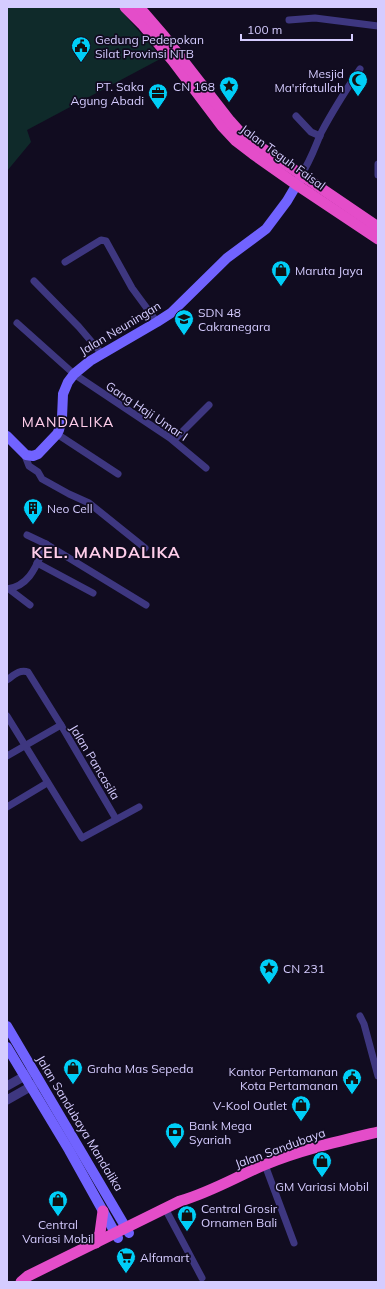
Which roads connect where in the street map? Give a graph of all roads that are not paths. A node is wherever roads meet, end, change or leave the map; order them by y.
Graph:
1 (125, 7) edge
2 (139, 7) edge
3 (289, 20) dead end
4 (378, 26) edge
5 (360, 69) dead end
6 (296, 116) dead end
7 (320, 136) junction
8 (378, 164) edge
9 (378, 175) edge
10 (299, 180) junction
11 (360, 221) junction
12 (378, 227) edge
13 (378, 239) edge
14 (65, 262) dead end
15 (34, 281) dead end
16 (157, 322) junction
17 (18, 323) dead end
18 (102, 354) junction
19 (74, 374) junction
20 (209, 405) dead end
21 (57, 434) junction
22 (7, 436) edge
23 (174, 440) junction
24 (24, 453) junction
25 (206, 468) dead end
26 (118, 474) dead end
27 (27, 535) dead end
28 (46, 544) junction
29 (145, 548) dead end
30 (37, 563) junction
31 (8, 589) edge
32 (93, 592) dead end
33 (30, 605) dead end
34 (146, 605) dead end
35 (7, 680) edge
36 (7, 716) edge
37 (61, 725) junction
38 (25, 746) junction
39 (7, 756) edge
40 (47, 783) junction
41 (7, 807) edge
42 (139, 807) dead end
43 (116, 819) junction
44 (360, 1016) dead end
45 (7, 1026) edge
46 (7, 1047) edge
47 (29, 1073) junction
48 (378, 1076) edge
49 (35, 1084) junction
50 (7, 1086) edge
51 (7, 1100) edge
52 (378, 1132) edge
53 (265, 1165) junction
54 (194, 1197) junction
55 (103, 1211) junction
56 (168, 1214) junction
57 (128, 1230) junction
58 (117, 1236) junction
59 (96, 1243) junction
60 (294, 1243) dead end
61 (202, 1278) dead end
62 (21, 1282) edge
63 (28, 1282) edge

1 - 10 highway, Jalan Teguh Faisal
2 - 10 highway, Jalan Teguh Faisal
3 - 4 street
5 - 7 street
6 - 7 street
7 - 10 street
8 - 9 street
10 - 11 highway, Jalan Teguh Faisal
10 - 16 main road, Jalan Neuningan
11 - 12 highway, Jalan Teguh Faisal
11 - 13 highway, Jalan Teguh Faisal
14 - 16 street
15 - 18 street
16 - 18 main road, Jalan Neuningan
17 - 19 street, Gang Haji Umar I
18 - 19 main road, Jalan Neuningan
19 - 21 main road, Jalan Neuningan
19 - 23 street, Gang Haji Umar I
20 - 23 street
21 - 24 main road
21 - 26 street
22 - 24 main road
23 - 25 street, Gang Haji Umar I
24 - 29 street
27 - 28 street
28 - 30 street
28 - 34 street
30 - 31 street
30 - 32 street
31 - 33 street
35 - 37 street
36 - 38 street
37 - 38 street, Jalan Pancasila
37 - 43 street, Jalan Pancasila
38 - 39 street, Jalan Pancasila
38 - 40 street
40 - 41 street
40 - 43 street
42 - 43 street
44 - 48 street
45 - 47 main road, Jalan Sandubaya Mandalika
46 - 47 main road
47 - 49 main road, Jalan Sandubaya Mandalika
47 - 50 street
49 - 51 street
49 - 55 main road
49 - 57 main road, Jalan Sandubaya Mandalika
52 - 53 highway, Jalan Sandubaya
53 - 54 highway, Jalan Sandubaya
53 - 60 street
54 - 56 highway, Jalan Sandubaya
54 - 57 highway, Jalan Sandubaya
55 - 58 main road
55 - 59 highway
56 - 57 highway, Jalan Sandubaya
56 - 61 street
57 - 58 highway, Jalan Sandubaya
58 - 59 highway, Jalan Sandubaya
58 - 63 highway, Jalan Sandubaya
59 - 62 highway, Jalan Sandubaya

